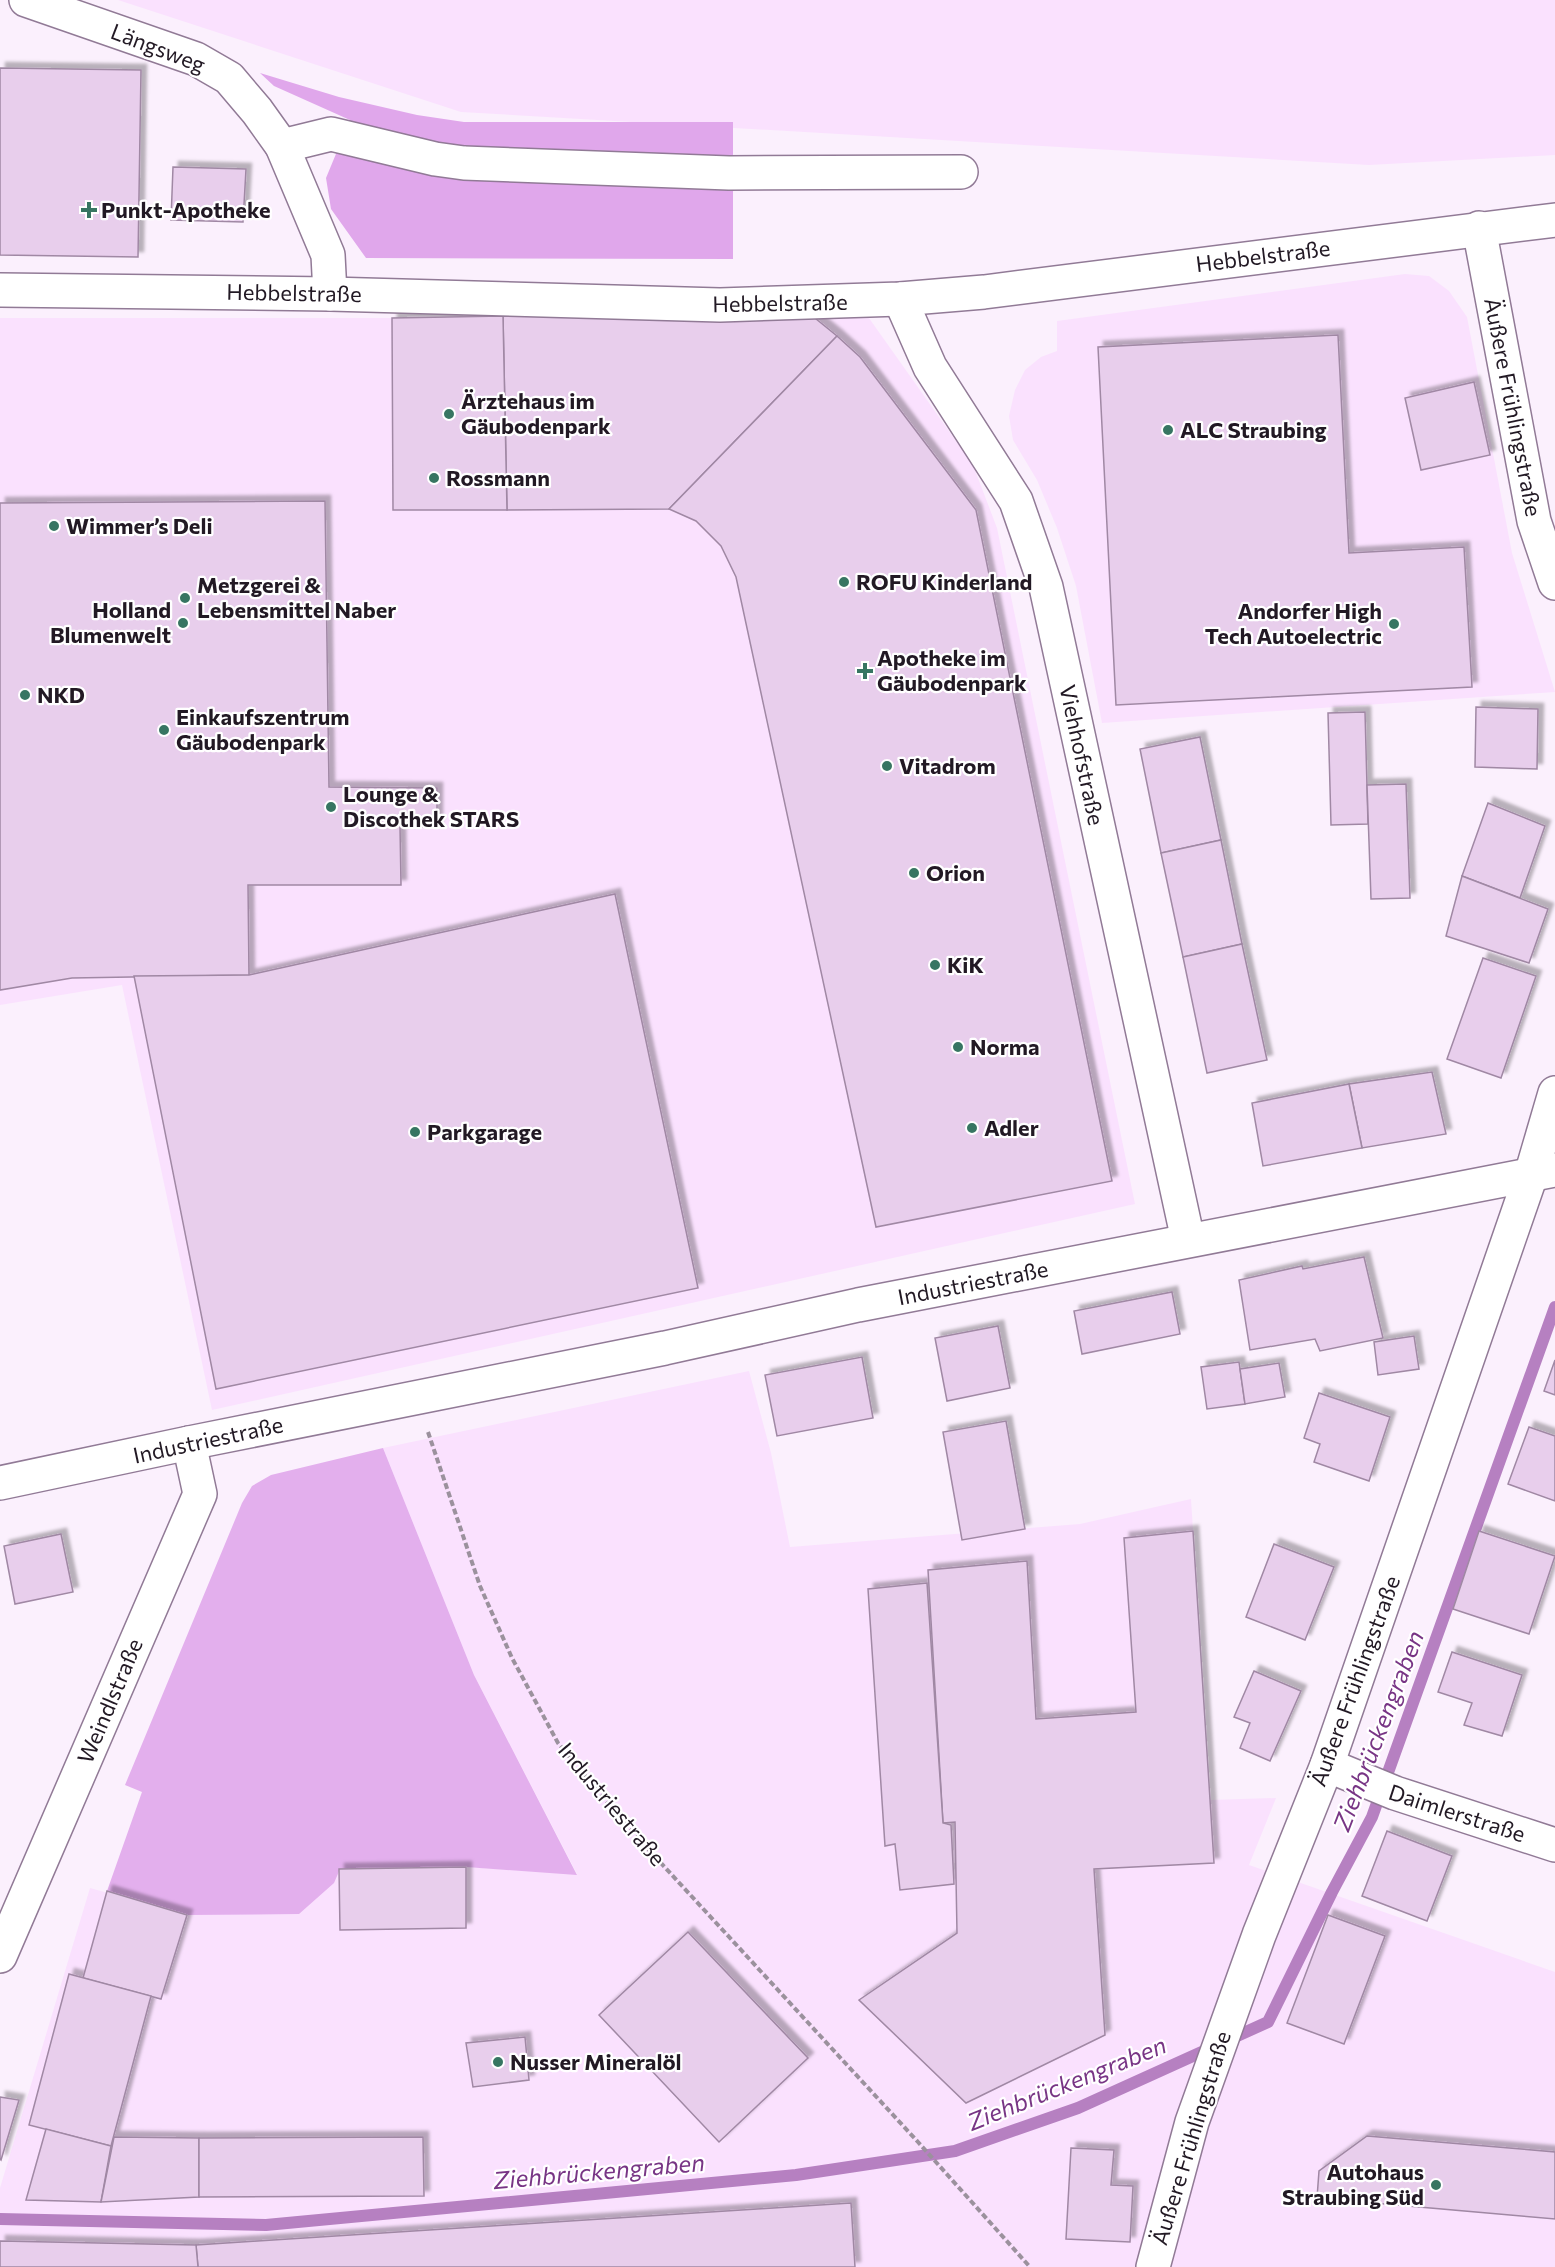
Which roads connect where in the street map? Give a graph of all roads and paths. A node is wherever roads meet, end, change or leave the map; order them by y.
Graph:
1 (26, 0) edge
2 (282, 146) junction
3 (961, 172) dead end
4 (1555, 220) edge
5 (1479, 228) junction
6 (0, 290) edge
7 (330, 294) junction
8 (900, 299) junction
9 (1555, 583) edge
10 (1555, 1093) edge
11 (1543, 1172) edge
12 (1188, 1240) junction
13 (417, 1397) junction
14 (189, 1443) junction
15 (0, 1483) edge
16 (1327, 1766) junction
17 (1555, 1845) edge
18 (0, 1956) edge
19 (1030, 2267) edge
20 (1153, 2267) edge

1 - 2 street, Längsweg
2 - 3 street
2 - 7 street, Längsweg
4 - 5 street, Hebbelstraße
5 - 8 street, Hebbelstraße
5 - 9 street, Äußere Frühlingstraße
6 - 7 street, Hebbelstraße
7 - 8 street, Hebbelstraße
8 - 12 street, Viehhofstraße
10 - 11 street, Äußere Frühlingstraße
11 - 12 street, Industriestraße
11 - 16 street, Äußere Frühlingstraße
12 - 13 street, Industriestraße
13 - 14 street, Industriestraße
13 - 19 path, Industriestraße
14 - 15 street, Industriestraße
14 - 18 street, Weindlstraße
16 - 17 street, Daimlerstraße
16 - 20 street, Äußere Frühlingstraße

